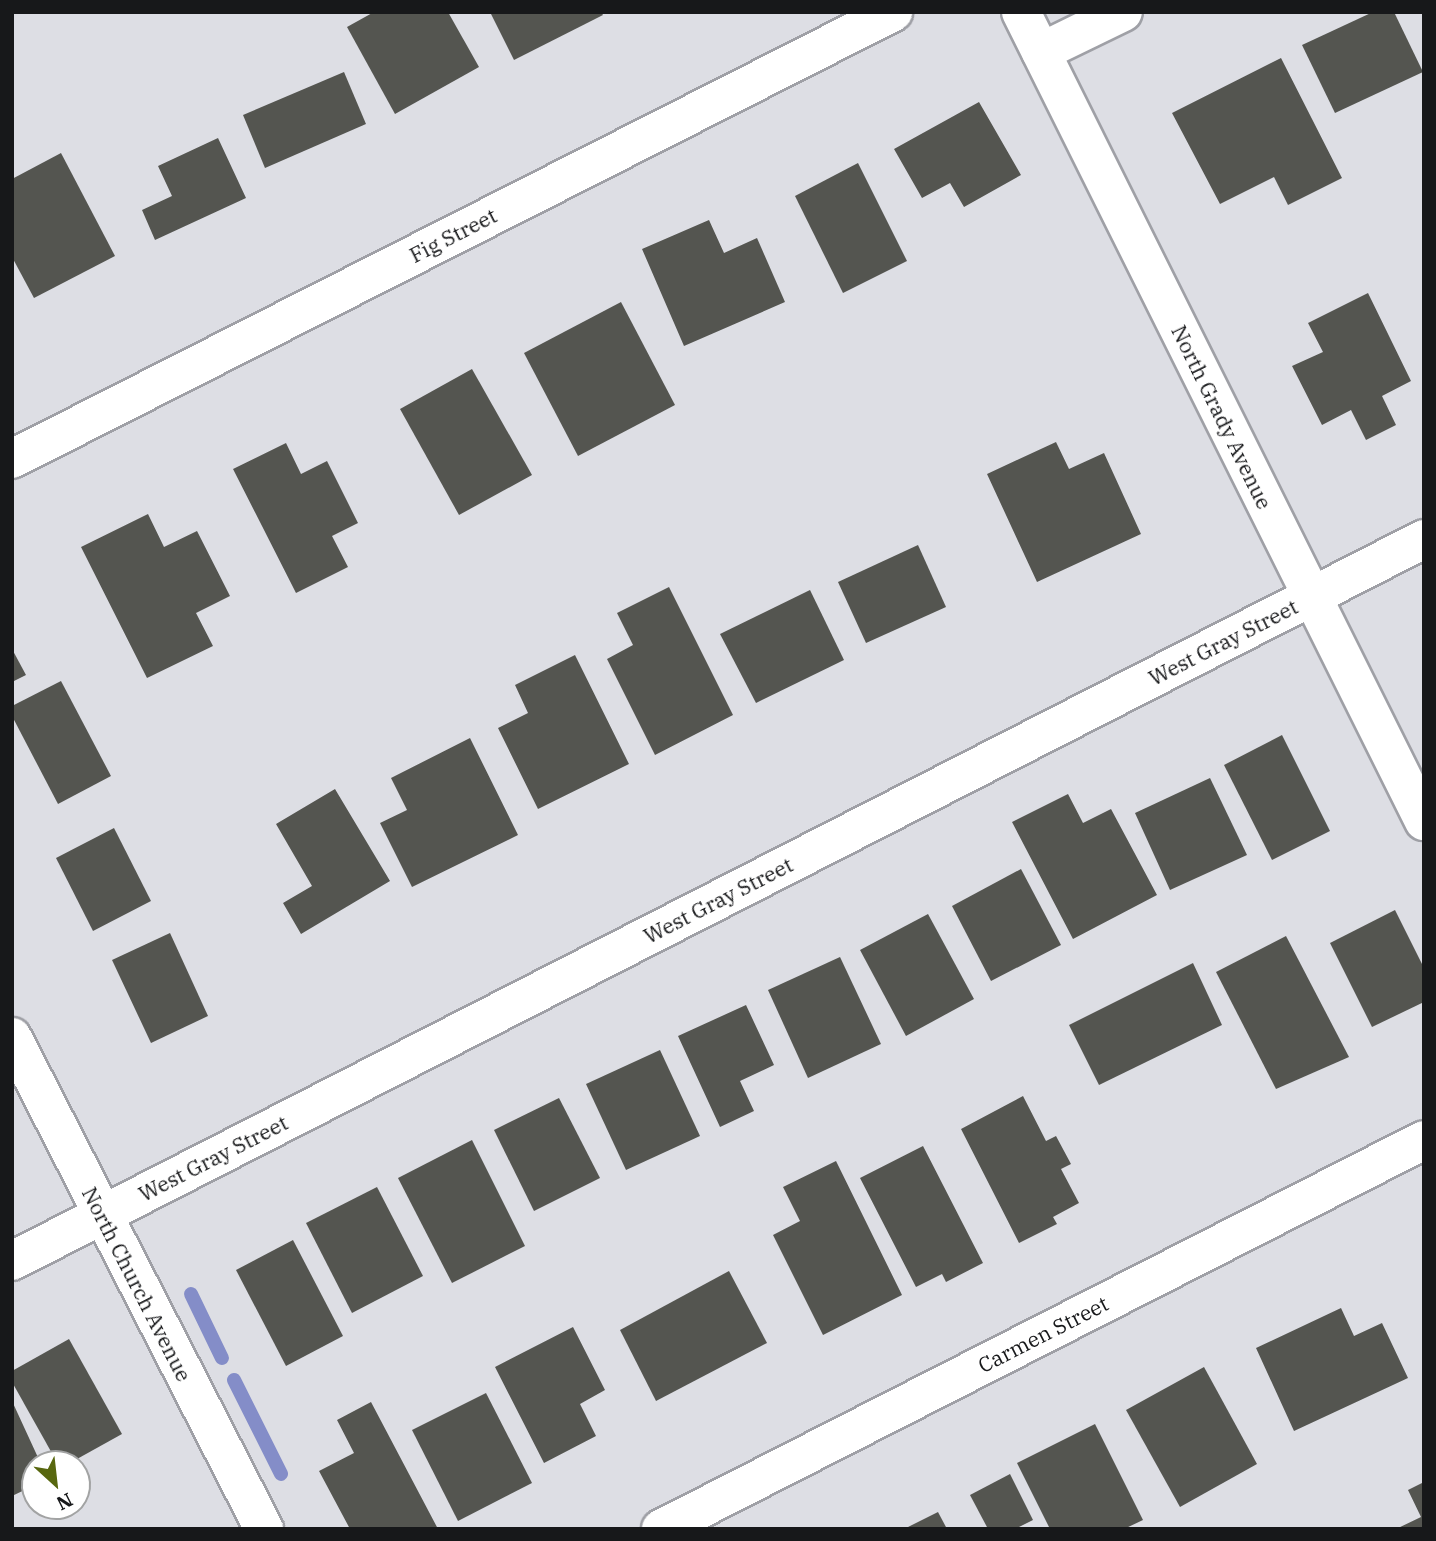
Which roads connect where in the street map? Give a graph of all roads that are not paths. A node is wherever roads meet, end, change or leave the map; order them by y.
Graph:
1 (893, 12) edge
2 (1021, 12) edge
3 (1123, 12) edge
4 (1041, 52) junction
5 (12, 458) edge
6 (1424, 539) edge
7 (1310, 597) junction
8 (1424, 821) edge
9 (12, 1037) edge
10 (1424, 1140) edge
11 (102, 1215) junction
12 (12, 1261) edge
13 (264, 1529) edge
14 (661, 1529) edge

1 - 5 street, Fig Street
2 - 4 street, North Grady Avenue
3 - 4 street
4 - 7 street, North Grady Avenue
6 - 7 street, West Gray Street
7 - 8 street, North Grady Avenue
7 - 11 street, West Gray Street
9 - 11 street, North Church Avenue
10 - 14 street, Carmen Street
11 - 12 street, West Gray Street
11 - 13 street, North Church Avenue

